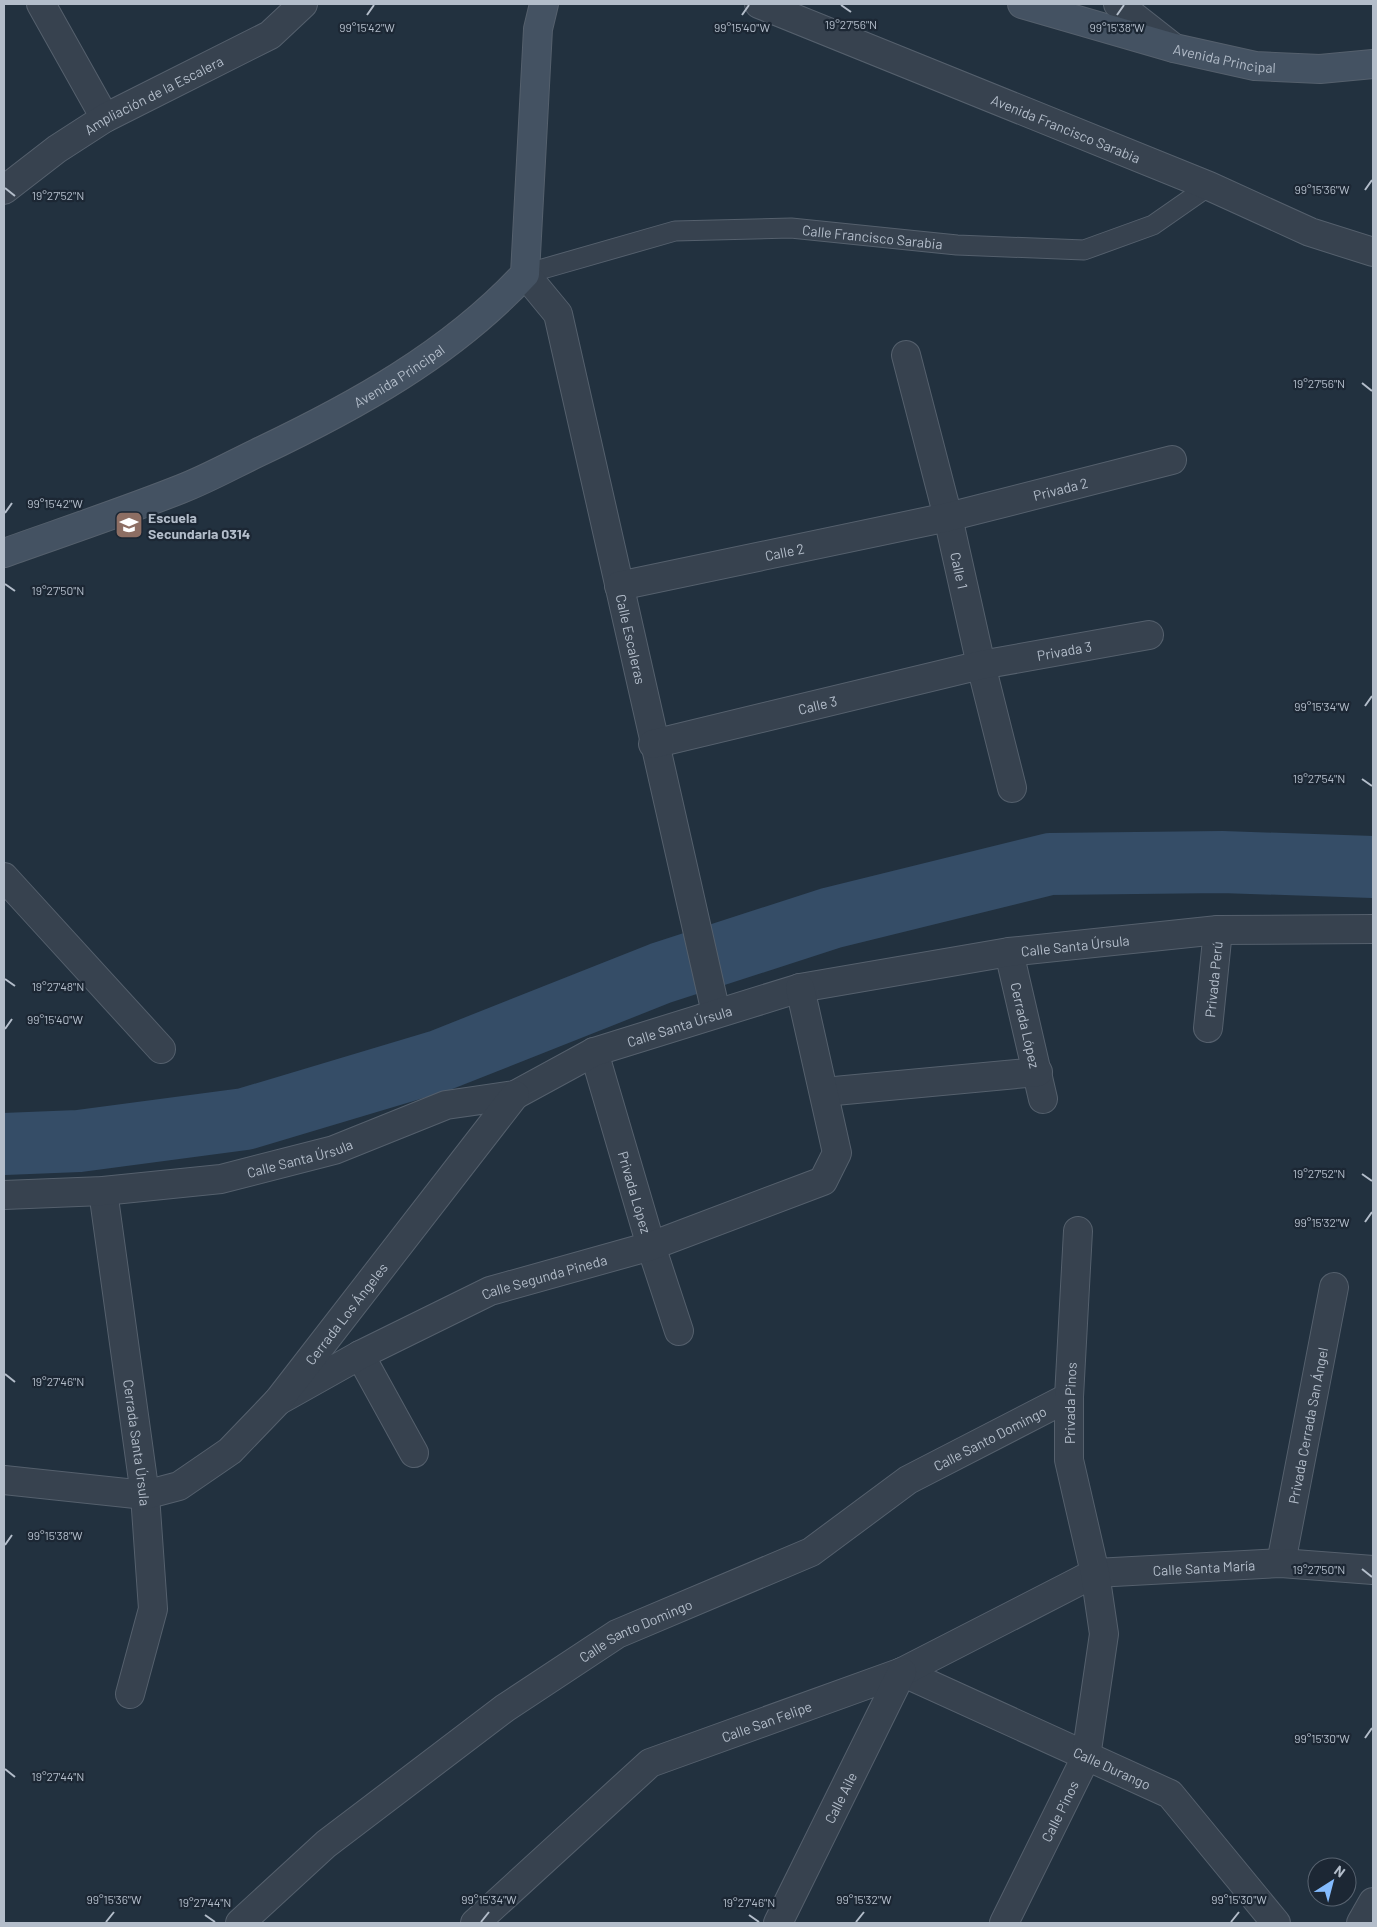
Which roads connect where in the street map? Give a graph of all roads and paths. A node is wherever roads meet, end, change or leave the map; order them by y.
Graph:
1 (41, 4) edge
2 (303, 4) edge
3 (544, 4) edge
4 (759, 4) edge
5 (1022, 4) edge
6 (1118, 4) edge
7 (1174, 48) junction
8 (1373, 64) edge
9 (105, 118) junction
10 (1209, 186) junction
11 (4, 190) edge
12 (1373, 252) edge
13 (525, 274) junction
14 (906, 355) dead end
15 (1172, 460) dead end
16 (948, 517) junction
17 (4, 553) edge
18 (620, 586) junction
19 (1149, 635) dead end
20 (981, 665) junction
21 (653, 744) junction
22 (1012, 788) dead end
23 (4, 877) edge
24 (1373, 929) edge
25 (1218, 930) junction
26 (1009, 952) junction
27 (800, 988) junction
28 (716, 1013) junction
29 (1208, 1028) dead end
30 (160, 1049) dead end
31 (594, 1052) junction
32 (1038, 1072) junction
33 (824, 1092) junction
34 (515, 1095) junction
35 (1043, 1099) dead end
36 (103, 1191) junction
37 (4, 1195) edge
38 (1078, 1230) dead end
39 (651, 1246) junction
40 (1334, 1287) dead end
41 (679, 1331) dead end
42 (360, 1355) junction
43 (1068, 1398) junction
44 (278, 1401) junction
45 (414, 1452) dead end
46 (4, 1480) edge
47 (145, 1495) junction
48 (1281, 1563) junction
49 (1373, 1570) edge
50 (1095, 1573) junction
51 (902, 1672) junction
52 (130, 1694) dead end
53 (1086, 1757) junction
54 (1373, 1902) edge
55 (240, 1923) edge
56 (475, 1923) edge
57 (778, 1923) edge
58 (1004, 1923) edge
59 (1276, 1923) edge
60 (1361, 1923) edge

1 - 9 street
2 - 9 street, Ampliación de la Escalera
3 - 13 street
4 - 10 street, Avenida Francisco Sarabia
5 - 7 street, Avenida Principal
6 - 7 street
7 - 8 street, Avenida Principal
9 - 11 street, Ampliación de la Escalera
10 - 12 street, Avenida Francisco Sarabia
10 - 13 lane, Calle Francisco Sarabia
13 - 17 street, Avenida Principal
13 - 18 street, Calle Escaleras
14 - 16 street, Calle 1
15 - 16 street, Privada 2
16 - 18 street, Calle 2
16 - 20 street, Calle 1
18 - 21 street, Calle Escaleras
19 - 20 street, Privada 3
20 - 21 street, Calle 3
20 - 22 street, Calle 1
21 - 28 street, Calle Escaleras
23 - 30 street
24 - 25 street, Calle Santa Úrsula
25 - 26 street, Calle Santa Úrsula
25 - 29 street, Privada Perú
26 - 27 street, Calle Santa Úrsula
26 - 32 street, Cerrada López
27 - 28 street, Calle Santa Úrsula
27 - 33 street
28 - 31 street, Calle Santa Úrsula
31 - 34 street, Calle Santa Úrsula
31 - 39 street, Privada López
32 - 33 street
32 - 35 street, Cerrada López
33 - 39 street, Calle Segunda Pineda
34 - 36 street, Calle Santa Úrsula
34 - 44 street, Cerrada Los Ángeles
36 - 37 street, Calle Santa Úrsula
36 - 47 street, Cerrada Santa Úrsula
38 - 43 street, Privada Pinos
39 - 41 street, Privada López
39 - 42 street, Calle Segunda Pineda
40 - 48 street, Privada Cerrada San Ángel
42 - 44 street, Calle Segunda Pineda
42 - 45 street
43 - 50 street, Privada Pinos
43 - 55 street, Calle Santo Domingo
44 - 47 street, Cerrada Los Ángeles
46 - 47 street
47 - 52 street, Cerrada Santa Úrsula
48 - 49 street, Calle Santa María
48 - 50 street, Calle Santa María
50 - 51 street, Calle San Felipe
50 - 53 street, Calle Pinos
51 - 53 street, Calle Durango
51 - 56 street, Calle San Felipe
51 - 57 street, Calle Aile
53 - 58 street, Calle Pinos
53 - 59 street, Calle Durango
54 - 60 street

